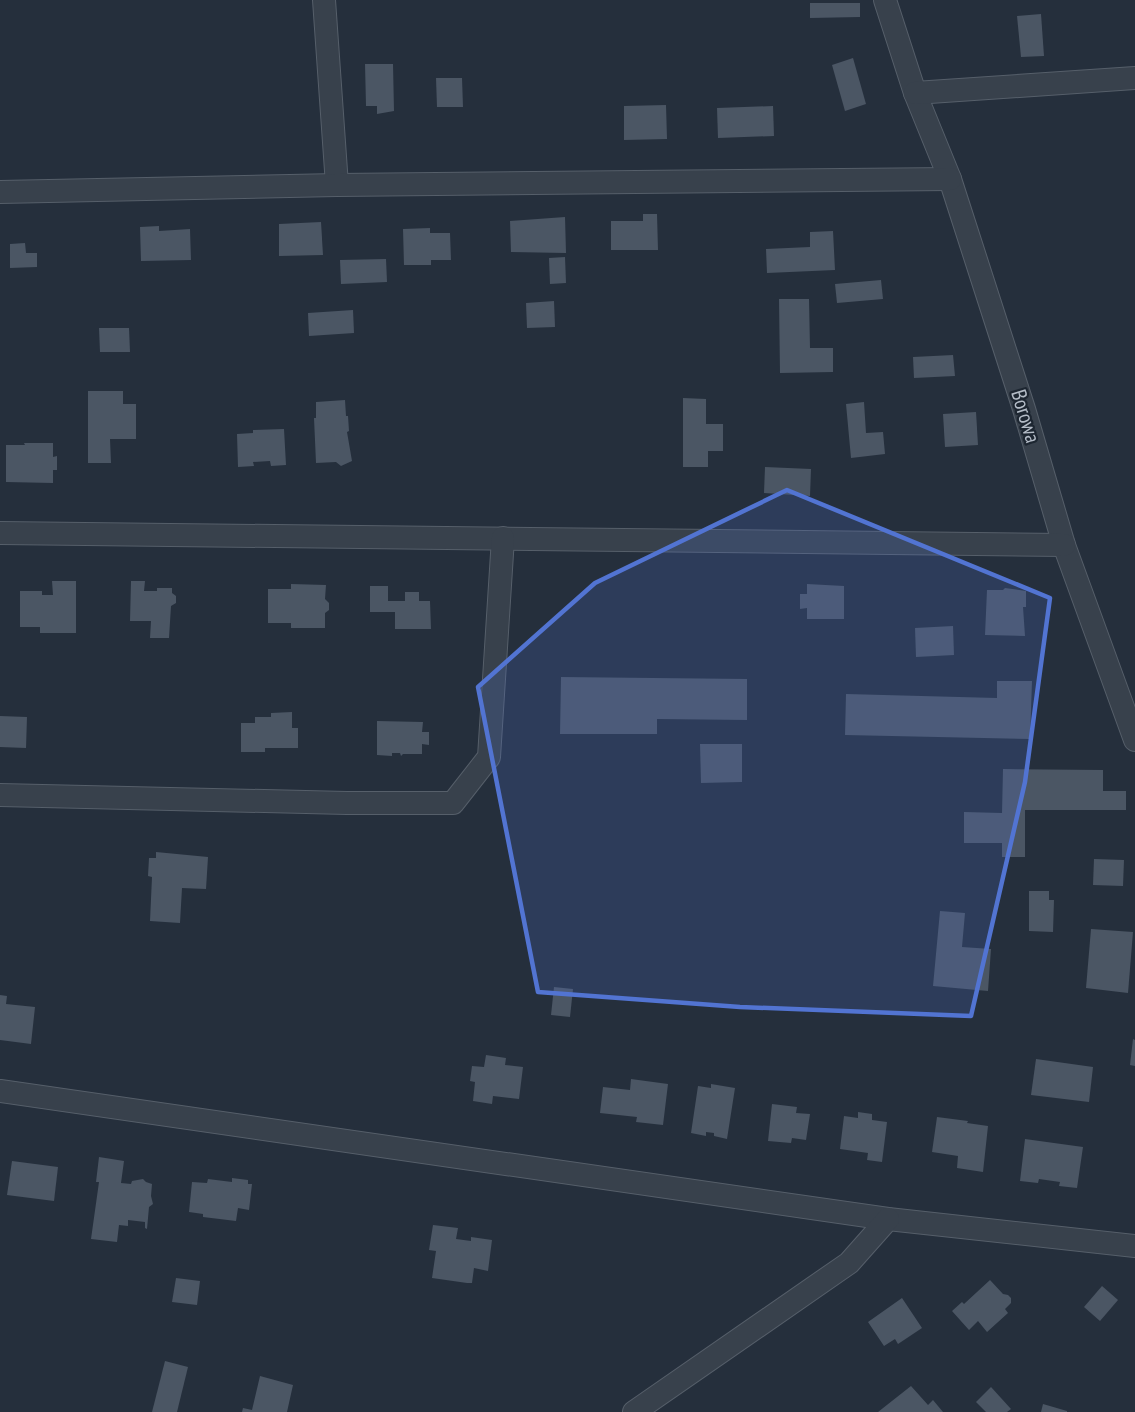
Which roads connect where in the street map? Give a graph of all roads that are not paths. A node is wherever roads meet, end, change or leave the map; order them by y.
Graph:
1 (324, 0) edge
2 (885, 0) edge
3 (1135, 78) edge
4 (915, 93) junction
5 (950, 179) junction
6 (337, 185) junction
7 (0, 192) edge
8 (0, 533) edge
9 (503, 538) junction
10 (1064, 545) junction
11 (1135, 740) edge
12 (0, 795) edge
13 (0, 1091) edge
14 (888, 1219) junction
15 (1135, 1246) edge
16 (634, 1412) edge

1 - 6 street
2 - 4 street, Borowa
3 - 4 street
4 - 5 street, Borowa
5 - 6 street
5 - 10 street, Borowa
6 - 7 street
8 - 9 street
9 - 10 street
9 - 12 street
10 - 11 street, Borowa
13 - 14 street
14 - 15 street
14 - 16 street

